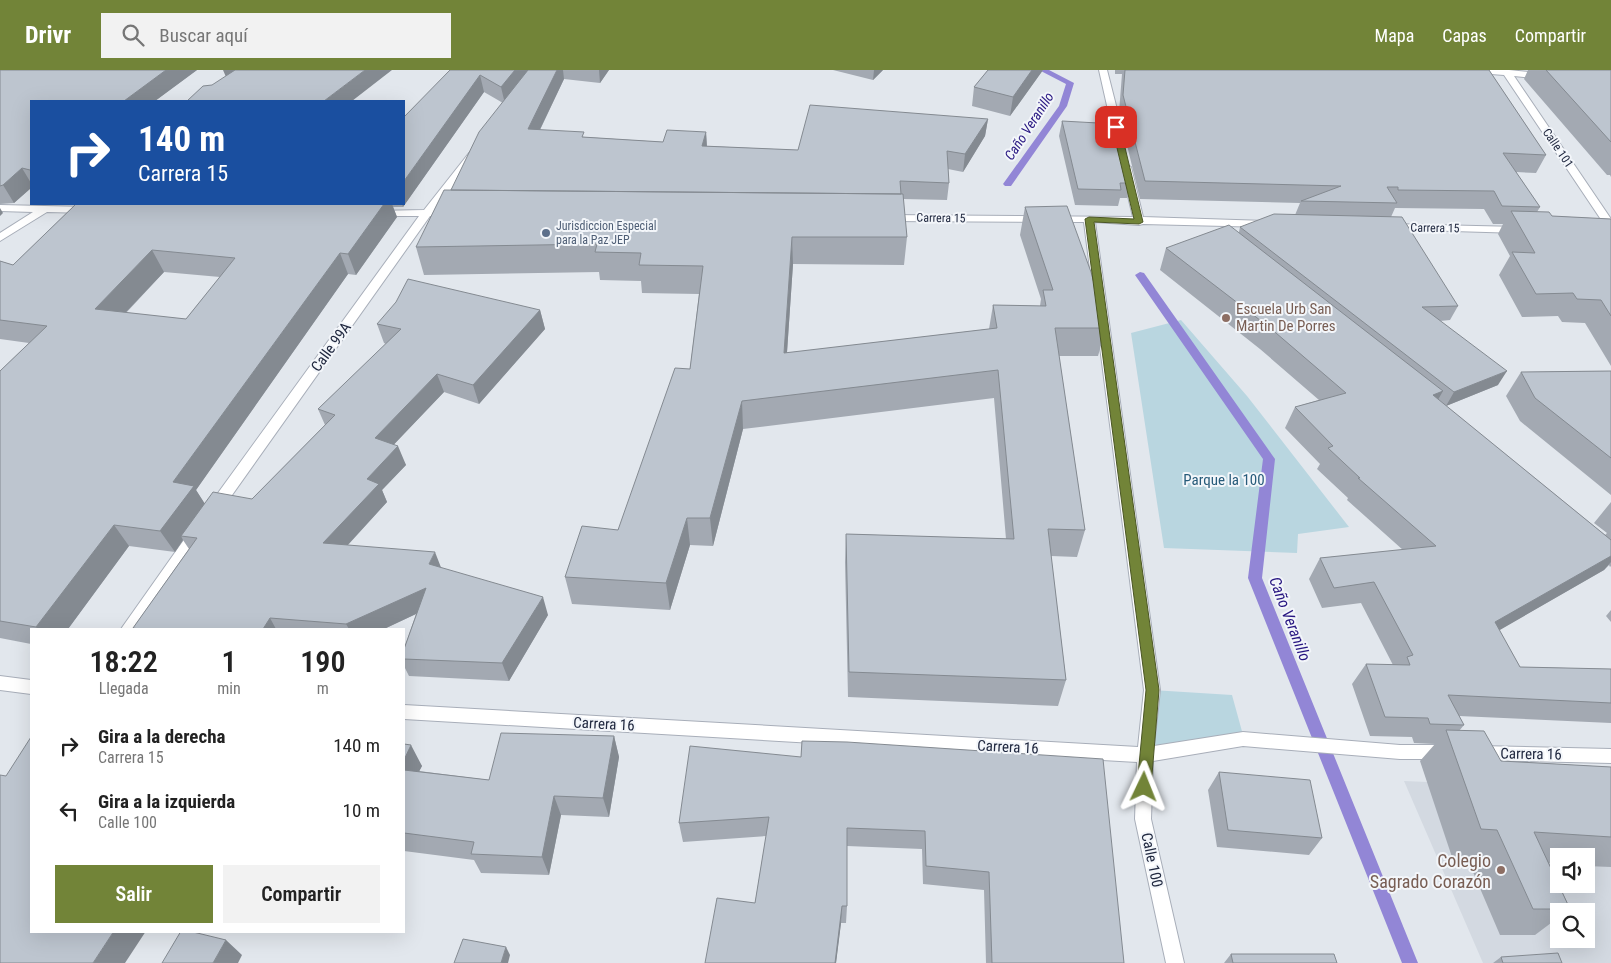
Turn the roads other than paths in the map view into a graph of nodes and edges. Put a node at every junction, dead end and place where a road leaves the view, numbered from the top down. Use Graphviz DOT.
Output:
graph roads {
  1 [pos="1103,70"];
  2 [pos="1478,70"];
  3 [pos="1505,71"];
  4 [pos="1554,77"];
  5 [pos="480,145"];
  6 [pos="48,206"];
  7 [pos="0,208"];
  8 [pos="103,210"];
  9 [pos="368,213"];
  10 [pos="427,213"];
  11 [pos="457,214"];
  12 [pos="872,217"];
  13 [pos="1089,219"];
  14 [pos="1139,222"];
  15 [pos="1203,223"];
  16 [pos="1283,225"];
  17 [pos="1382,227"];
  18 [pos="1531,230"];
  19 [pos="1608,230"];
  20 [pos="1218,235"];
  21 [pos="0,238"];
  22 [pos="129,628"];
  23 [pos="0,683"];
  24 [pos="30,687"];
  25 [pos="405,712"];
  26 [pos="1145,755"];
  27 [pos="1611,756"];
  28 [pos="1174,963"];
  1 -- 14 [label="street"];
  2 -- 3 [label="street"];
  3 -- 4 [label="street"];
  3 -- 19 [label="street, Calle 101"];
  5 -- 10 [label="street, Calle 99A"];
  6 -- 7 [label="street"];
  6 -- 8 [label="street"];
  6 -- 21 [label="street"];
  9 -- 10 [label="street"];
  10 -- 11 [label="street"];
  10 -- 22 [label="street, Calle 99A"];
  12 -- 13 [label="street, Carrera 15"];
  13 -- 14 [label="street, Carrera 15"];
  13 -- 26 [label="street, Calle 100"];
  14 -- 15 [label="street, Carrera 15"];
  15 -- 16 [label="street, Carrera 15"];
  15 -- 20 [label="street"];
  17 -- 18 [label="street, Carrera 15"];
  23 -- 24 [label="street"];
  25 -- 26 [label="street, Carrera 16"];
  26 -- 27 [label="street, Carrera 16"];
  26 -- 28 [label="street, Calle 100"];
}
